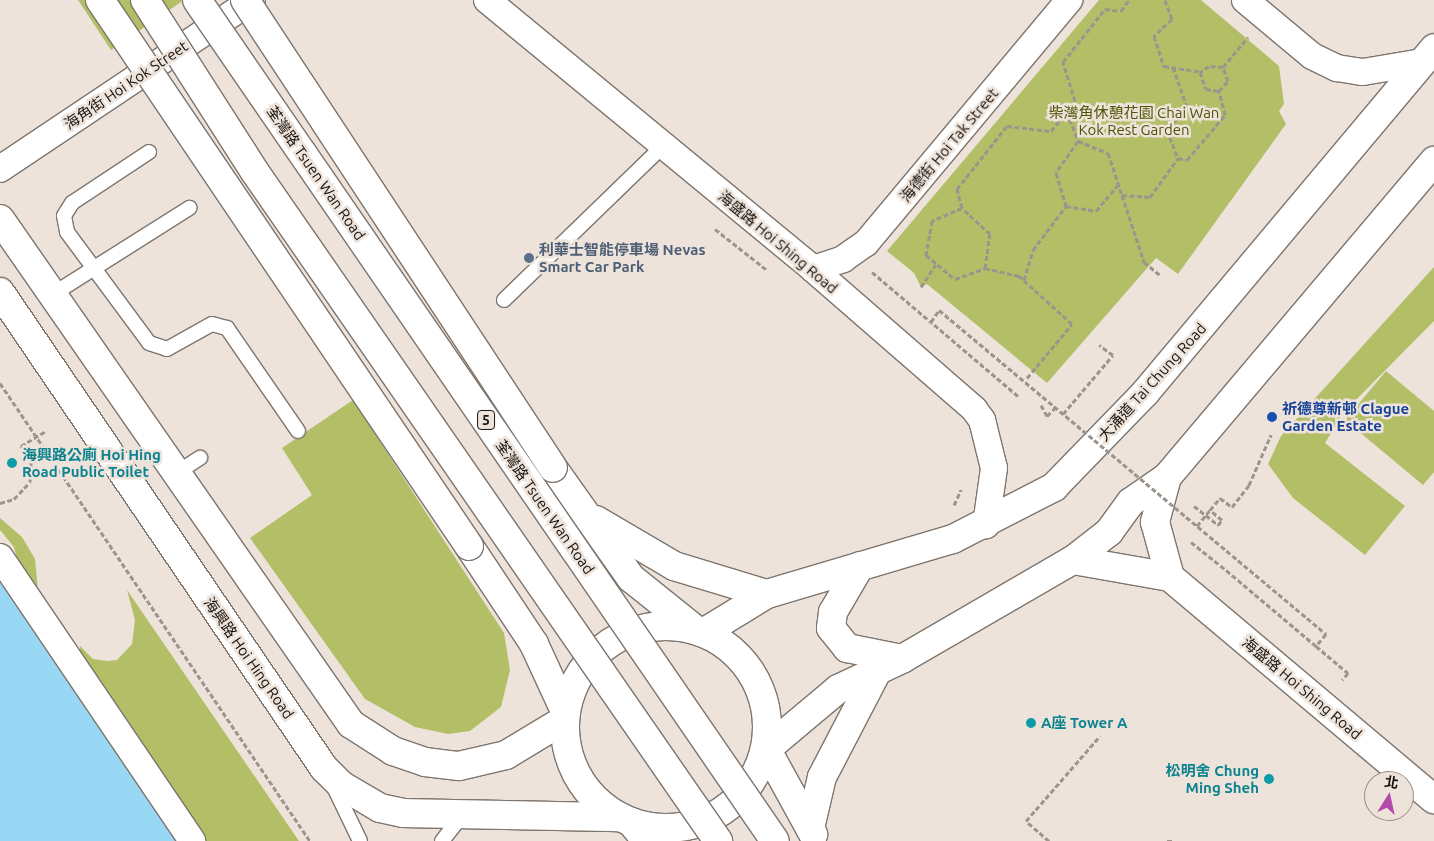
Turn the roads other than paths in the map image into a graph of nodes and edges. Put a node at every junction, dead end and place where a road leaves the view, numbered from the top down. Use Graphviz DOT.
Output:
graph roads {
  1 [pos="100,0"];
  2 [pos="145,0"];
  3 [pos="197,0"];
  4 [pos="245,0"];
  5 [pos="252,0"];
  6 [pos="487,0"];
  7 [pos="1069,0"];
  8 [pos="1244,0"];
  9 [pos="1428,55"];
  10 [pos="663,146"];
  11 [pos="149,152"];
  12 [pos="1434,161"];
  13 [pos="0,169"];
  14 [pos="189,208"];
  15 [pos="0,219"];
  16 [pos="813,269"];
  17 [pos="95,270"];
  18 [pos="0,292"];
  19 [pos="50,296"];
  20 [pos="504,300"];
  21 [pos="298,431"];
  22 [pos="200,458"];
  23 [pos="175,474"];
  24 [pos="1167,477"];
  25 [pos="586,514"];
  26 [pos="986,526"];
  27 [pos="0,557"];
  28 [pos="1073,560"];
  29 [pos="860,566"];
  30 [pos="1170,577"];
  31 [pos="767,594"];
  32 [pos="699,632"];
  33 [pos="902,659"];
  34 [pos="875,675"];
  35 [pos="564,714"];
  36 [pos="768,750"];
  37 [pos="324,768"];
  38 [pos="1434,799"];
  39 [pos="460,817"];
  40 [pos="633,827"];
  41 [pos="813,835"];
  42 [pos="192,841"];
  43 [pos="360,841"];
  44 [pos="442,841"];
  45 [pos="718,841"];
  46 [pos="775,841"];
  1 -- 35 [label="main road, bridge"];
  2 -- 45 [label="main road, bridge"];
  3 -- 46 [label="main road, 荃灣路 Tsuen Wan Road / 5, bridge"];
  4 -- 25 [label="main road, bridge"];
  5 -- 13 [label="street, 海角街 Hoi Kok Street"];
  6 -- 10 [label="street, 海盛路 Hoi Shing Road"];
  7 -- 16 [label="street, 海德街 Hoi Tak Street"];
  8 -- 9 [label="street"];
  9 -- 26 [label="main road, 大涌道 Tai Chung Road"];
  10 -- 16 [label="street, 海盛路 Hoi Shing Road"];
  10 -- 20 [label="lane"];
  11 -- 17 [label="lane"];
  12 -- 24 [label="main road"];
  14 -- 17 [label="lane"];
  15 -- 19 [label="main road"];
  16 -- 26 [label="street, 海盛路 Hoi Shing Road"];
  17 -- 19 [label="lane"];
  17 -- 21 [label="lane"];
  18 -- 37 [label="main road, 海興路 Hoi Hing Road"];
  19 -- 23 [label="main road"];
  22 -- 23 [label="lane"];
  23 -- 35 [label="main road"];
  24 -- 28 [label="main road"];
  24 -- 30 [label="main road"];
  25 -- 31 [label="main road"];
  25 -- 32 [label="main road"];
  26 -- 29 [label="main road, 大涌道 Tai Chung Road"];
  27 -- 42 [label="street"];
  28 -- 30 [label="main road"];
  28 -- 33 [label="main road"];
  29 -- 31 [label="main road, 大涌道 Tai Chung Road"];
  29 -- 33 [label="main road"];
  30 -- 38 [label="main road, 海盛路 Hoi Shing Road"];
  31 -- 32 [label="main road, 大涌道 Tai Chung Road"];
  32 -- 35 [label="main road"];
  32 -- 36 [label="main road"];
  33 -- 34 [label="main road"];
  34 -- 36 [label="main road"];
  34 -- 41 [label="main road"];
  35 -- 40 [label="main road"];
  36 -- 40 [label="main road, 海興路 Hoi Hing Road"];
  36 -- 41 [label="main road"];
  37 -- 39 [label="main road, 海興路 Hoi Hing Road"];
  37 -- 43 [label="lane"];
  39 -- 40 [label="main road, 海興路 Hoi Hing Road"];
  39 -- 44 [label="lane"];
}
